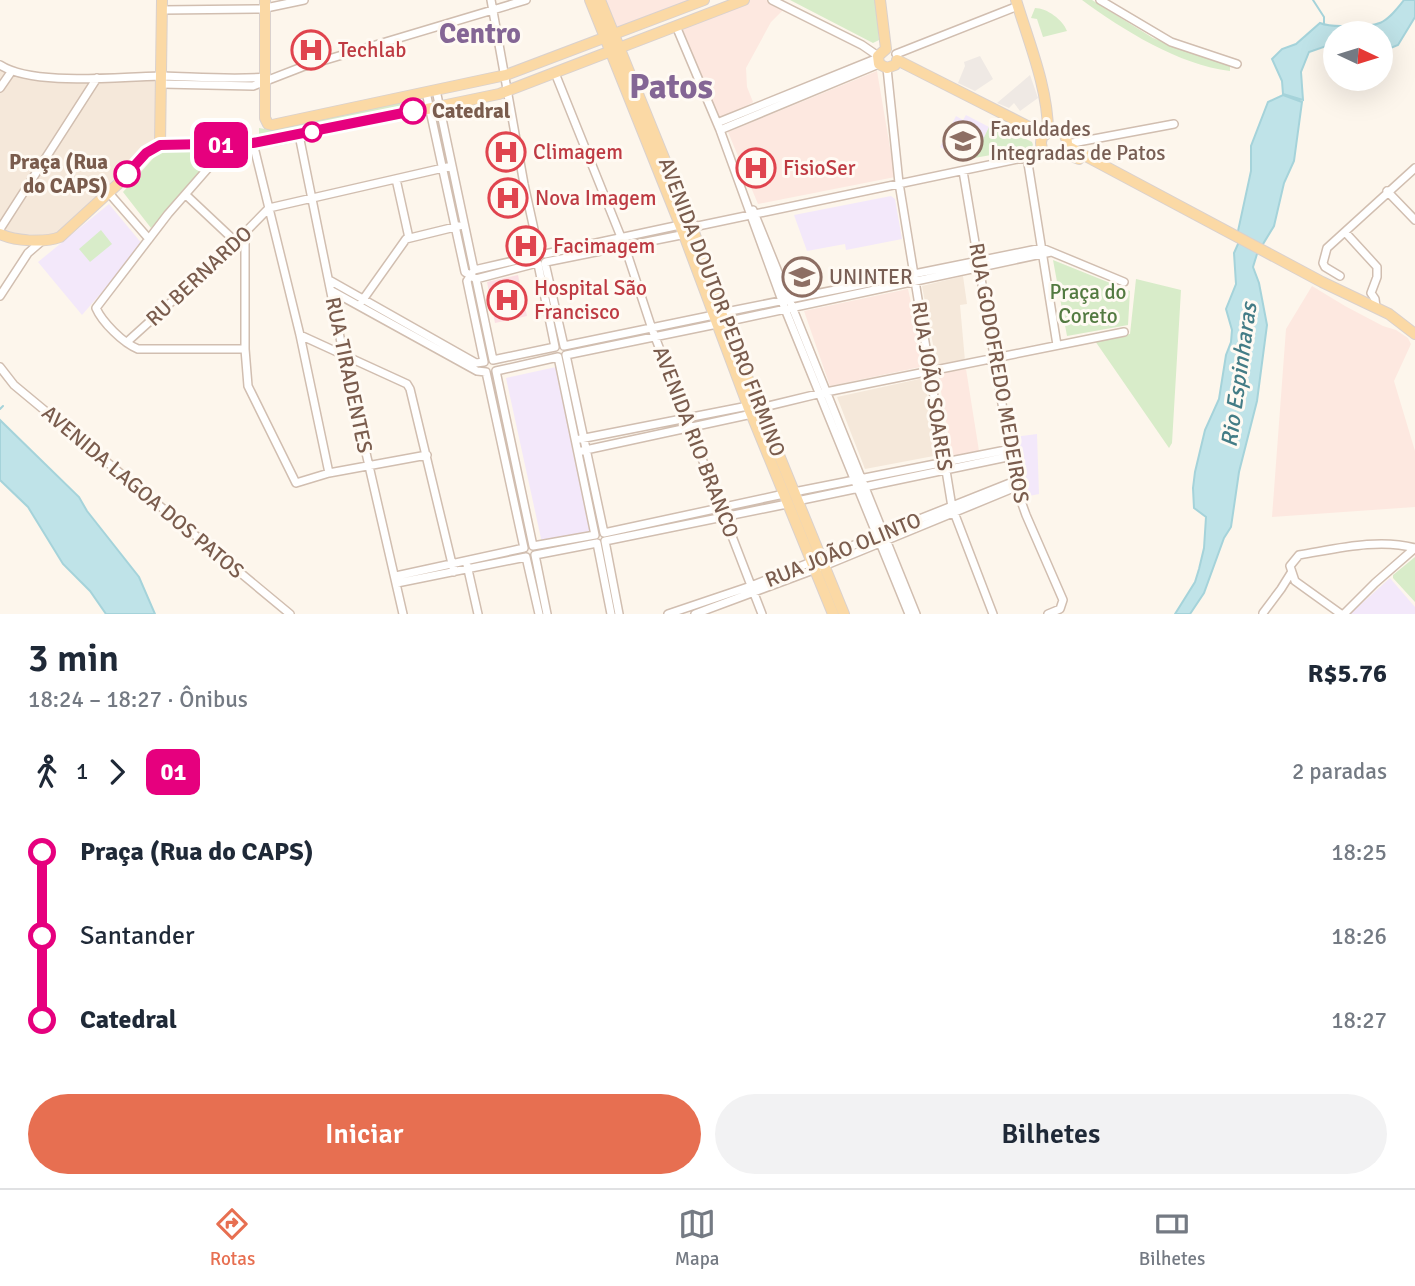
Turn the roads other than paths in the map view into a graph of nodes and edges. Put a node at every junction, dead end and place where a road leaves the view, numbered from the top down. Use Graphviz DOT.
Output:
graph roads {
  1 [pos="304,0"];
  2 [pos="491,0"];
  3 [pos="527,0"];
  4 [pos="590,0"];
  5 [pos="600,0"];
  6 [pos="704,0"];
  7 [pos="744,0"];
  8 [pos="772,0"];
  9 [pos="880,0"];
  10 [pos="1100,0"];
  11 [pos="1017,3"];
  12 [pos="265,4"];
  13 [pos="162,5"];
  14 [pos="493,10"];
  15 [pos="676,26"];
  16 [pos="610,36"];
  17 [pos="615,50"];
  18 [pos="887,59"];
  19 [pos="1237,64"];
  20 [pos="0,65"];
  21 [pos="11,72"];
  22 [pos="555,73"];
  23 [pos="506,75"];
  24 [pos="97,78"];
  25 [pos="267,78"];
  26 [pos="162,80"];
  27 [pos="0,88"];
  28 [pos="431,91"];
  29 [pos="509,91"];
  30 [pos="399,98"];
  31 [pos="434,106"];
  32 [pos="1048,110"];
  33 [pos="401,113"];
  34 [pos="1174,124"];
  35 [pos="719,127"];
  36 [pos="299,135"];
  37 [pos="1045,136"];
  38 [pos="253,143"];
  39 [pos="160,145"];
  40 [pos="237,145"];
  41 [pos="1065,145"];
  42 [pos="1046,153"];
  43 [pos="1027,157"];
  44 [pos="452,166"];
  45 [pos="443,168"];
  46 [pos="1414,169"];
  47 [pos="963,171"];
  48 [pos="396,179"];
  49 [pos="899,183"];
  50 [pos="1387,191"];
  51 [pos="108,192"];
  52 [pos="186,195"];
  53 [pos="313,197"];
  54 [pos="269,208"];
  55 [pos="752,214"];
  56 [pos="1415,220"];
  57 [pos="465,225"];
  58 [pos="455,227"];
  59 [pos="689,229"];
  60 [pos="0,231"];
  61 [pos="1345,232"];
  62 [pos="245,233"];
  63 [pos="409,238"];
  64 [pos="621,238"];
  65 [pos="19,239"];
  66 [pos="149,239"];
  67 [pos="43,240"];
  68 [pos="236,242"];
  69 [pos="625,247"];
  70 [pos="31,250"];
  71 [pos="1045,252"];
  72 [pos="24,259"];
  73 [pos="541,259"];
  74 [pos="979,265"];
  75 [pos="470,275"];
  76 [pos="1340,276"];
  77 [pos="913,279"];
  78 [pos="331,281"];
  79 [pos="1124,282"];
  80 [pos="332,291"];
  81 [pos="0,296"];
  82 [pos="361,302"];
  83 [pos="787,304"];
  84 [pos="1368,305"];
  85 [pos="719,319"];
  86 [pos="1403,324"];
  87 [pos="652,328"];
  88 [pos="1124,332"];
  89 [pos="1414,332"];
  90 [pos="300,335"];
  91 [pos="655,337"];
  92 [pos="127,342"];
  93 [pos="1057,345"];
  94 [pos="245,349"];
  95 [pos="561,351"];
  96 [pos="344,357"];
  97 [pos="995,358"];
  98 [pos="490,366"];
  99 [pos="0,367"];
  100 [pos="929,372"];
  101 [pos="823,393"];
  102 [pos="753,409"];
  103 [pos="687,418"];
  104 [pos="690,427"];
  105 [pos="579,439"];
  106 [pos="581,451"];
  107 [pos="1012,452"];
  108 [pos="427,455"];
  109 [pos="945,465"];
  110 [pos="368,467"];
  111 [pos="329,473"];
  112 [pos="857,479"];
  113 [pos="1016,484"];
  114 [pos="860,488"];
  115 [pos="790,498"];
  116 [pos="722,507"];
  117 [pos="953,510"];
  118 [pos="726,517"];
  119 [pos="600,538"];
  120 [pos="881,538"];
  121 [pos="1415,548"];
  122 [pos="529,552"];
  123 [pos="818,564"];
  124 [pos="467,565"];
  125 [pos="453,568"];
  126 [pos="1291,573"];
  127 [pos="397,580"];
  128 [pos="752,589"];
  129 [pos="686,612"];
  130 [pos="1263,613"];
  131 [pos="290,614"];
  132 [pos="403,614"];
  133 [pos="478,614"];
  134 [pos="539,614"];
  135 [pos="547,614"];
  136 [pos="611,614"];
  137 [pos="619,614"];
  138 [pos="668,614"];
  139 [pos="695,614"];
  140 [pos="762,614"];
  141 [pos="833,614"];
  142 [pos="844,614"];
  143 [pos="909,614"];
  144 [pos="916,614"];
  145 [pos="993,614"];
  146 [pos="1048,614"];
  147 [pos="1342,614"];
  1 -- 12 [label="street"];
  2 -- 14 [label="street"];
  3 -- 14 [label="street"];
  4 -- 16 [label="main road, AVENIDA DOUTOR PEDRO FIRMINO"];
  5 -- 16 [label="main road, AVENIDA DOUTOR PEDRO FIRMINO"];
  6 -- 16 [label="main road"];
  7 -- 15 [label="main road"];
  8 -- 18 [label="street"];
  9 -- 18 [label="main road"];
  10 -- 19 [label="street"];
  11 -- 18 [label="street"];
  11 -- 32 [label="main road"];
  12 -- 13 [label="street"];
  12 -- 25 [label="main road"];
  13 -- 26 [label="main road"];
  14 -- 23 [label="street"];
  14 -- 25 [label="street"];
  15 -- 17 [label="main road"];
  15 -- 35 [label="street"];
  16 -- 17 [label="main road, AVENIDA DOUTOR PEDRO FIRMINO"];
  16 -- 23 [label="main road"];
  17 -- 22 [label="main road"];
  17 -- 59 [label="main road, AVENIDA DOUTOR PEDRO FIRMINO"];
  18 -- 35 [label="street"];
  18 -- 37 [label="main road"];
  18 -- 49 [label="street, RUA JOÃO SOARES"];
  20 -- 21 [label="street"];
  21 -- 24 [label="street"];
  21 -- 27 [label="street"];
  22 -- 29 [label="main road"];
  22 -- 64 [label="street, AVENIDA RIO BRANCO"];
  23 -- 28 [label="main road"];
  23 -- 29 [label="street"];
  24 -- 26 [label="street"];
  24 -- 60 [label="street"];
  25 -- 26 [label="street"];
  25 -- 30 [label="main road"];
  26 -- 39 [label="main road"];
  28 -- 30 [label="main road"];
  28 -- 31 [label="street"];
  29 -- 31 [label="main road"];
  29 -- 73 [label="street"];
  30 -- 33 [label="main road"];
  31 -- 33 [label="main road"];
  31 -- 44 [label="street"];
  31 -- 45 [label="street"];
  32 -- 37 [label="main road"];
  32 -- 41 [label="main road"];
  33 -- 36 [label="main road"];
  34 -- 41 [label="street"];
  35 -- 55 [label="street"];
  36 -- 38 [label="main road"];
  36 -- 53 [label="street, RUA TIRADENTES"];
  37 -- 41 [label="main road"];
  37 -- 42 [label="main road"];
  38 -- 40 [label="main road"];
  38 -- 54 [label="street"];
  39 -- 40 [label="main road"];
  39 -- 51 [label="main road"];
  40 -- 52 [label="street"];
  41 -- 42 [label="main road"];
  41 -- 84 [label="main road"];
  42 -- 43 [label="street"];
  43 -- 47 [label="street"];
  43 -- 71 [label="street"];
  44 -- 45 [label="street"];
  44 -- 57 [label="street"];
  45 -- 48 [label="street"];
  45 -- 58 [label="street"];
  46 -- 50 [label="street"];
  47 -- 49 [label="street"];
  47 -- 74 [label="street, RUA GODOFREDO MEDEIROS"];
  48 -- 53 [label="street"];
  48 -- 63 [label="street"];
  49 -- 55 [label="street"];
  49 -- 77 [label="street, RUA JOÃO SOARES"];
  50 -- 56 [label="street"];
  50 -- 61 [label="street"];
  51 -- 66 [label="street"];
  51 -- 67 [label="main road"];
  52 -- 66 [label="street"];
  52 -- 68 [label="street"];
  53 -- 54 [label="street"];
  53 -- 78 [label="street, RUA TIRADENTES"];
  54 -- 62 [label="street, RU BERNARDO"];
  54 -- 90 [label="street"];
  55 -- 59 [label="street"];
  55 -- 83 [label="street"];
  57 -- 58 [label="street"];
  57 -- 75 [label="street"];
  58 -- 63 [label="street"];
  58 -- 75 [label="street"];
  59 -- 64 [label="street"];
  59 -- 69 [label="street"];
  59 -- 85 [label="main road, AVENIDA DOUTOR PEDRO FIRMINO"];
  60 -- 65 [label="main road"];
  61 -- 76 [label="street"];
  61 -- 84 [label="street"];
  62 -- 68 [label="street, RU BERNARDO"];
  62 -- 94 [label="street"];
  63 -- 82 [label="street"];
  64 -- 69 [label="street, AVENIDA RIO BRANCO"];
  64 -- 73 [label="street"];
  65 -- 67 [label="main road"];
  65 -- 70 [label="street"];
  65 -- 72 [label="street"];
  66 -- 92 [label="street"];
  67 -- 70 [label="street"];
  68 -- 92 [label="street, RU BERNARDO"];
  69 -- 73 [label="street"];
  69 -- 87 [label="street, AVENIDA RIO BRANCO"];
  70 -- 72 [label="street"];
  71 -- 74 [label="street"];
  71 -- 79 [label="street"];
  71 -- 93 [label="street"];
  72 -- 81 [label="street"];
  73 -- 75 [label="street"];
  73 -- 95 [label="street"];
  74 -- 77 [label="street"];
  74 -- 97 [label="street, RUA GODOFREDO MEDEIROS"];
  75 -- 98 [label="street"];
  77 -- 83 [label="street"];
  77 -- 100 [label="street, RUA JOÃO SOARES"];
  78 -- 80 [label="street, RUA TIRADENTES"];
  78 -- 82 [label="street"];
  80 -- 82 [label="street"];
  80 -- 96 [label="street, RUA TIRADENTES"];
  82 -- 98 [label="street"];
  83 -- 85 [label="street"];
  83 -- 101 [label="street"];
  84 -- 86 [label="main road"];
  84 -- 86 [label="main road"];
  85 -- 87 [label="street"];
  85 -- 91 [label="street"];
  85 -- 102 [label="main road, AVENIDA DOUTOR PEDRO FIRMINO"];
  86 -- 89 [label="main road"];
  87 -- 91 [label="street, AVENIDA RIO BRANCO"];
  87 -- 95 [label="street"];
  88 -- 93 [label="street"];
  90 -- 96 [label="street"];
  90 -- 111 [label="street"];
  91 -- 95 [label="street"];
  91 -- 103 [label="street, AVENIDA RIO BRANCO"];
  92 -- 94 [label="street"];
  93 -- 97 [label="street"];
  94 -- 111 [label="street"];
  95 -- 98 [label="street"];
  95 -- 105 [label="street"];
  96 -- 108 [label="street"];
  96 -- 110 [label="street, RUA TIRADENTES"];
  97 -- 100 [label="street"];
  97 -- 107 [label="street, RUA GODOFREDO MEDEIROS"];
  98 -- 122 [label="street"];
  99 -- 131 [label="street, AVENIDA LAGOA DOS PATOS"];
  100 -- 101 [label="street"];
  100 -- 109 [label="street, RUA JOÃO SOARES"];
  101 -- 102 [label="street"];
  101 -- 112 [label="street"];
  102 -- 103 [label="street"];
  102 -- 104 [label="street"];
  102 -- 115 [label="main road, AVENIDA DOUTOR PEDRO FIRMINO"];
  103 -- 104 [label="street, AVENIDA RIO BRANCO"];
  103 -- 105 [label="street"];
  104 -- 106 [label="street"];
  104 -- 116 [label="street, AVENIDA RIO BRANCO"];
  105 -- 106 [label="street"];
  106 -- 119 [label="street"];
  107 -- 109 [label="street"];
  107 -- 113 [label="street, RUA GODOFREDO MEDEIROS"];
  108 -- 110 [label="street"];
  108 -- 125 [label="street"];
  109 -- 112 [label="street"];
  109 -- 114 [label="street"];
  109 -- 117 [label="street, RUA JOÃO SOARES"];
  110 -- 111 [label="street"];
  110 -- 127 [label="street, RUA TIRADENTES"];
  112 -- 114 [label="street"];
  112 -- 115 [label="street"];
  113 -- 117 [label="street, RUA JOÃO OLINTO"];
  113 -- 146 [label="street, RUA GODOFREDO MEDEIROS"];
  114 -- 115 [label="street"];
  114 -- 120 [label="street"];
  115 -- 116 [label="street"];
  115 -- 118 [label="street"];
  115 -- 123 [label="main road, AVENIDA DOUTOR PEDRO FIRMINO"];
  116 -- 118 [label="street, AVENIDA RIO BRANCO"];
  116 -- 119 [label="street"];
  117 -- 120 [label="street, RUA JOÃO OLINTO"];
  117 -- 145 [label="street, RUA JOÃO SOARES"];
  118 -- 119 [label="street"];
  118 -- 128 [label="street, AVENIDA RIO BRANCO"];
  119 -- 122 [label="street"];
  119 -- 136 [label="street"];
  119 -- 137 [label="street"];
  120 -- 123 [label="street, RUA JOÃO OLINTO"];
  120 -- 143 [label="street"];
  120 -- 144 [label="street"];
  121 -- 126 [label="street"];
  121 -- 147 [label="street"];
  122 -- 124 [label="street"];
  122 -- 134 [label="street"];
  122 -- 135 [label="street"];
  123 -- 128 [label="street, RUA JOÃO OLINTO"];
  123 -- 141 [label="main road, AVENIDA DOUTOR PEDRO FIRMINO"];
  123 -- 142 [label="main road, AVENIDA DOUTOR PEDRO FIRMINO"];
  124 -- 125 [label="street"];
  124 -- 133 [label="street"];
  125 -- 127 [label="street"];
  126 -- 130 [label="street"];
  126 -- 147 [label="street"];
  127 -- 132 [label="street, RUA TIRADENTES"];
  128 -- 129 [label="street, RUA JOÃO OLINTO"];
  128 -- 139 [label="street, RUA JOÃO OLINTO"];
  128 -- 140 [label="street, AVENIDA RIO BRANCO"];
  129 -- 138 [label="street, RUA JOÃO OLINTO"];
}
